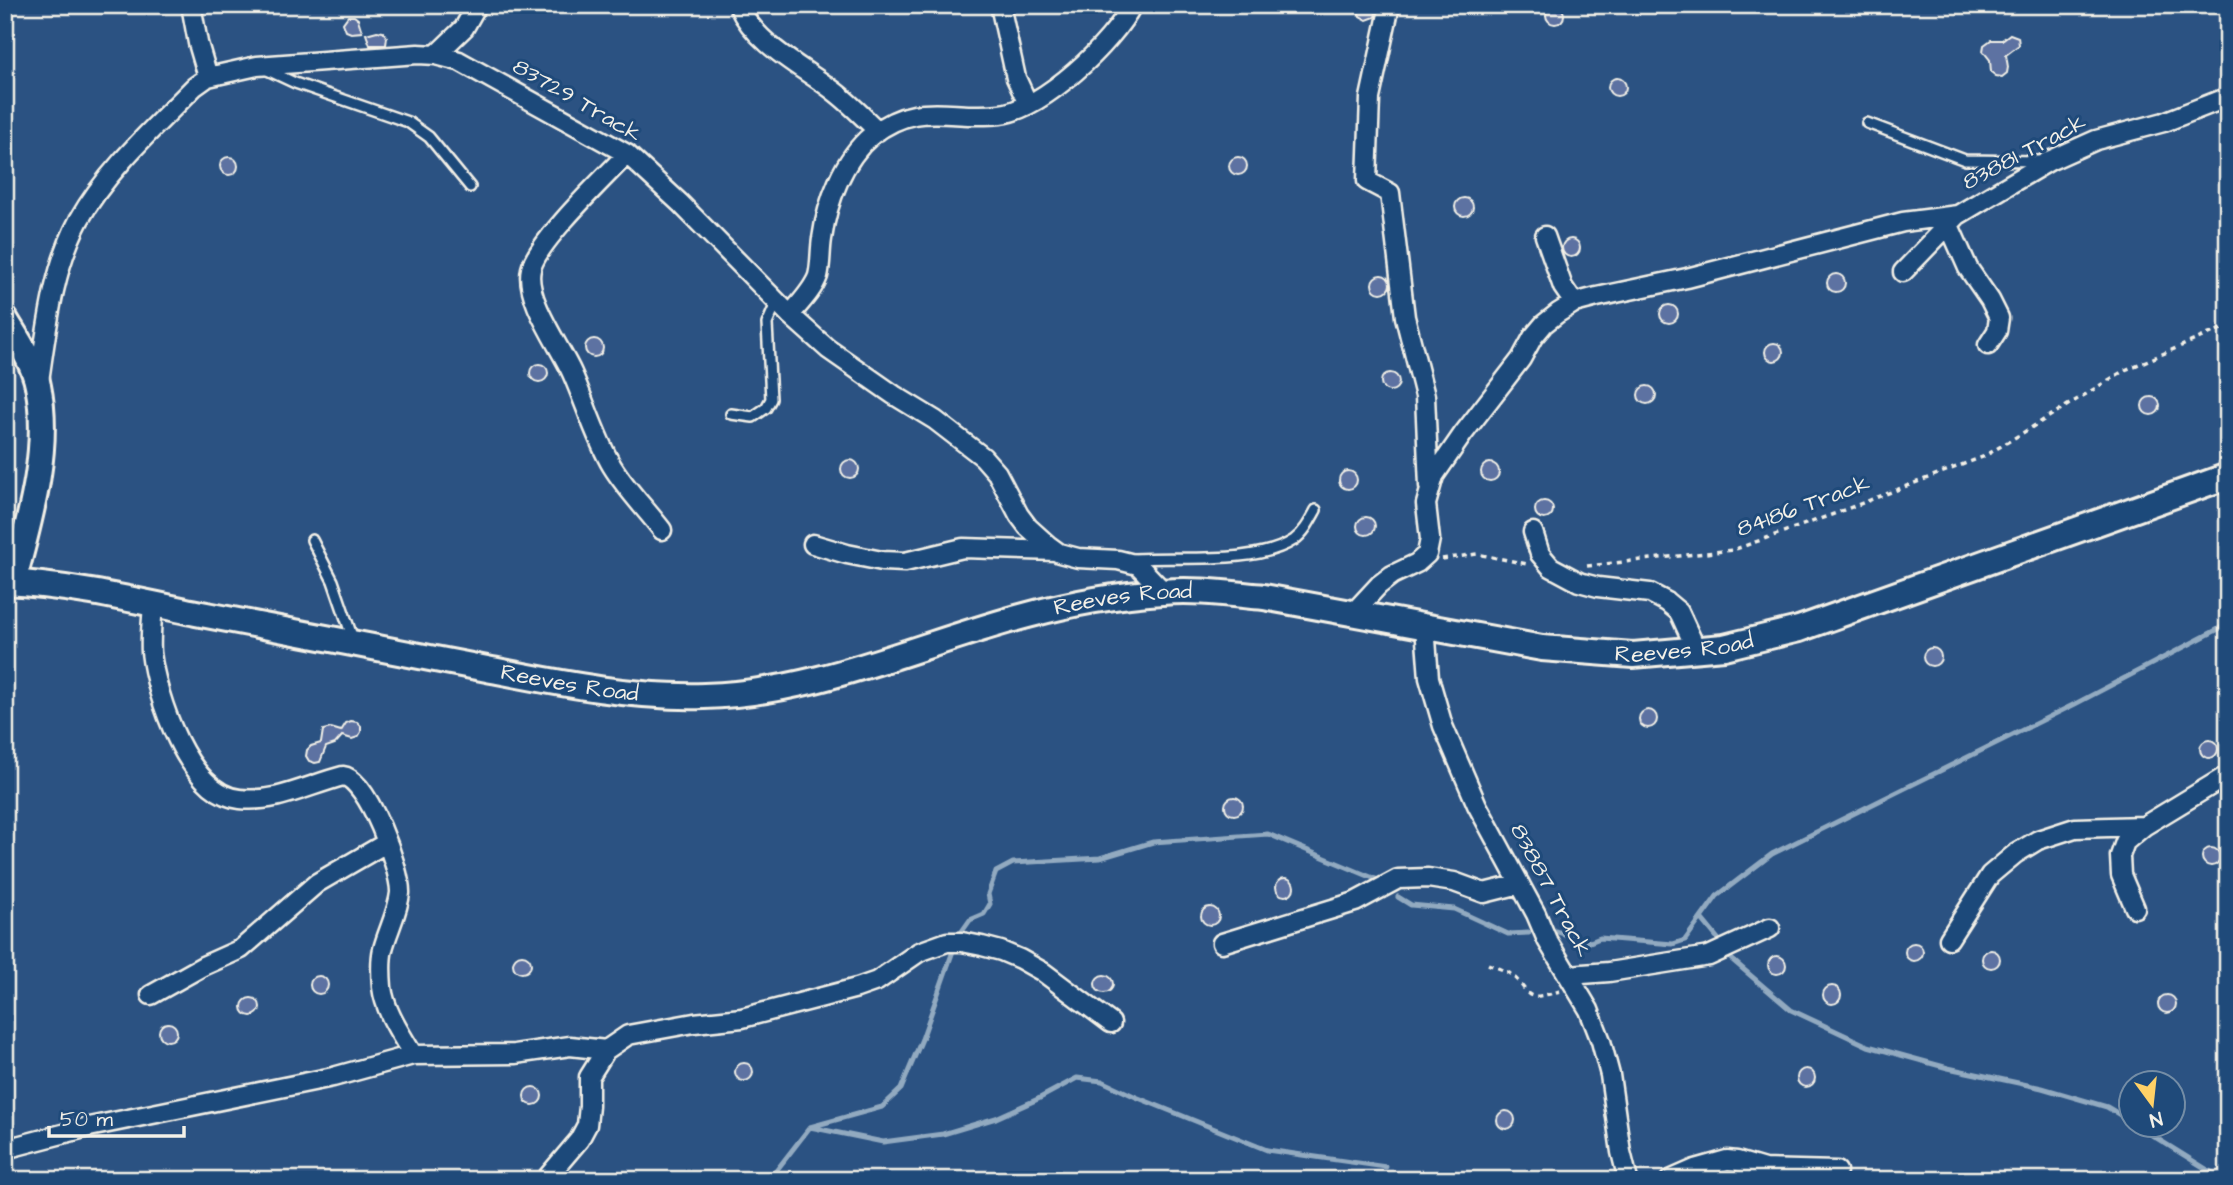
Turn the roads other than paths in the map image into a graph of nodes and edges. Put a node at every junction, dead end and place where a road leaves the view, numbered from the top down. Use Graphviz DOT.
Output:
graph roads {
  1 [pos="191,5"];
  2 [pos="477,5"];
  3 [pos="738,5"];
  4 [pos="1000,5"];
  5 [pos="1132,5"];
  6 [pos="1390,5"];
  7 [pos="436,55"];
  8 [pos="257,66"];
  9 [pos="208,77"];
  10 [pos="2228,97"];
  11 [pos="1028,104"];
  12 [pos="1867,123"];
  13 [pos="878,131"];
  14 [pos="627,154"];
  15 [pos="2049,161"];
  16 [pos="470,187"];
  17 [pos="1953,219"];
  18 [pos="1545,236"];
  19 [pos="1903,272"];
  20 [pos="777,301"];
  21 [pos="1574,303"];
  22 [pos="790,315"];
  23 [pos="5,319"];
  24 [pos="1987,345"];
  25 [pos="38,384"];
  26 [pos="731,414"];
  27 [pos="2228,476"];
  28 [pos="1430,491"];
  29 [pos="1316,510"];
  30 [pos="662,530"];
  31 [pos="1533,532"];
  32 [pos="312,540"];
  33 [pos="813,544"];
  34 [pos="1056,551"];
  35 [pos="1118,560"];
  36 [pos="9,582"];
  37 [pos="1163,592"];
  38 [pos="153,604"];
  39 [pos="1353,613"];
  40 [pos="1425,627"];
  41 [pos="355,643"];
  42 [pos="1697,651"];
  43 [pos="2228,775"];
  44 [pos="2144,826"];
  45 [pos="386,843"];
  46 [pos="1520,884"];
  47 [pos="2135,908"];
  48 [pos="1770,928"];
  49 [pos="1949,939"];
  50 [pos="1222,943"];
  51 [pos="1572,981"];
  52 [pos="151,995"];
  53 [pos="1111,1023"];
  54 [pos="606,1050"];
  55 [pos="413,1055"];
  56 [pos="5,1149"];
  57 [pos="1837,1171"];
  58 [pos="545,1180"];
  59 [pos="1628,1180"];
  60 [pos="1670,1180"];
  1 -- 9 [label="street"];
  2 -- 7 [label="street"];
  3 -- 13 [label="street"];
  4 -- 11 [label="street"];
  5 -- 11 [label="street"];
  6 -- 28 [label="street"];
  7 -- 8 [label="street, 83729 Track"];
  7 -- 14 [label="street, 83729 Track"];
  8 -- 9 [label="street, 83729 Track"];
  8 -- 16 [label="lane"];
  9 -- 25 [label="street, 83729 Track"];
  10 -- 15 [label="street, 83881 Track"];
  11 -- 13 [label="street"];
  12 -- 15 [label="lane"];
  13 -- 22 [label="street"];
  14 -- 20 [label="street, 83729 Track"];
  14 -- 30 [label="street"];
  15 -- 17 [label="street, 83881 Track"];
  17 -- 19 [label="street, 83881 Track"];
  17 -- 21 [label="street"];
  17 -- 24 [label="street"];
  18 -- 21 [label="street"];
  20 -- 22 [label="street, 83729 Track"];
  20 -- 26 [label="lane"];
  21 -- 28 [label="street"];
  22 -- 34 [label="street, 83729 Track"];
  23 -- 25 [label="street"];
  25 -- 36 [label="street"];
  27 -- 42 [label="street, Reeves Road"];
  28 -- 39 [label="street"];
  29 -- 35 [label="lane"];
  31 -- 42 [label="street"];
  32 -- 41 [label="lane"];
  33 -- 34 [label="street"];
  34 -- 35 [label="street, 83729 Track"];
  35 -- 37 [label="street, 83729 Track"];
  36 -- 38 [label="street, Reeves Road"];
  37 -- 39 [label="street, Reeves Road"];
  37 -- 41 [label="street, Reeves Road"];
  38 -- 41 [label="street, Reeves Road"];
  38 -- 45 [label="street"];
  39 -- 40 [label="street, Reeves Road"];
  40 -- 42 [label="street, Reeves Road"];
  40 -- 46 [label="street, 83887 Track"];
  43 -- 44 [label="street"];
  44 -- 47 [label="street"];
  44 -- 49 [label="street"];
  45 -- 52 [label="street"];
  45 -- 55 [label="street"];
  46 -- 50 [label="street"];
  46 -- 51 [label="street, 83887 Track"];
  48 -- 51 [label="street"];
  51 -- 59 [label="street, 83887 Track"];
  53 -- 54 [label="street"];
  54 -- 55 [label="street"];
  54 -- 58 [label="street"];
  55 -- 56 [label="street"];
  57 -- 60 [label="street"];
}
